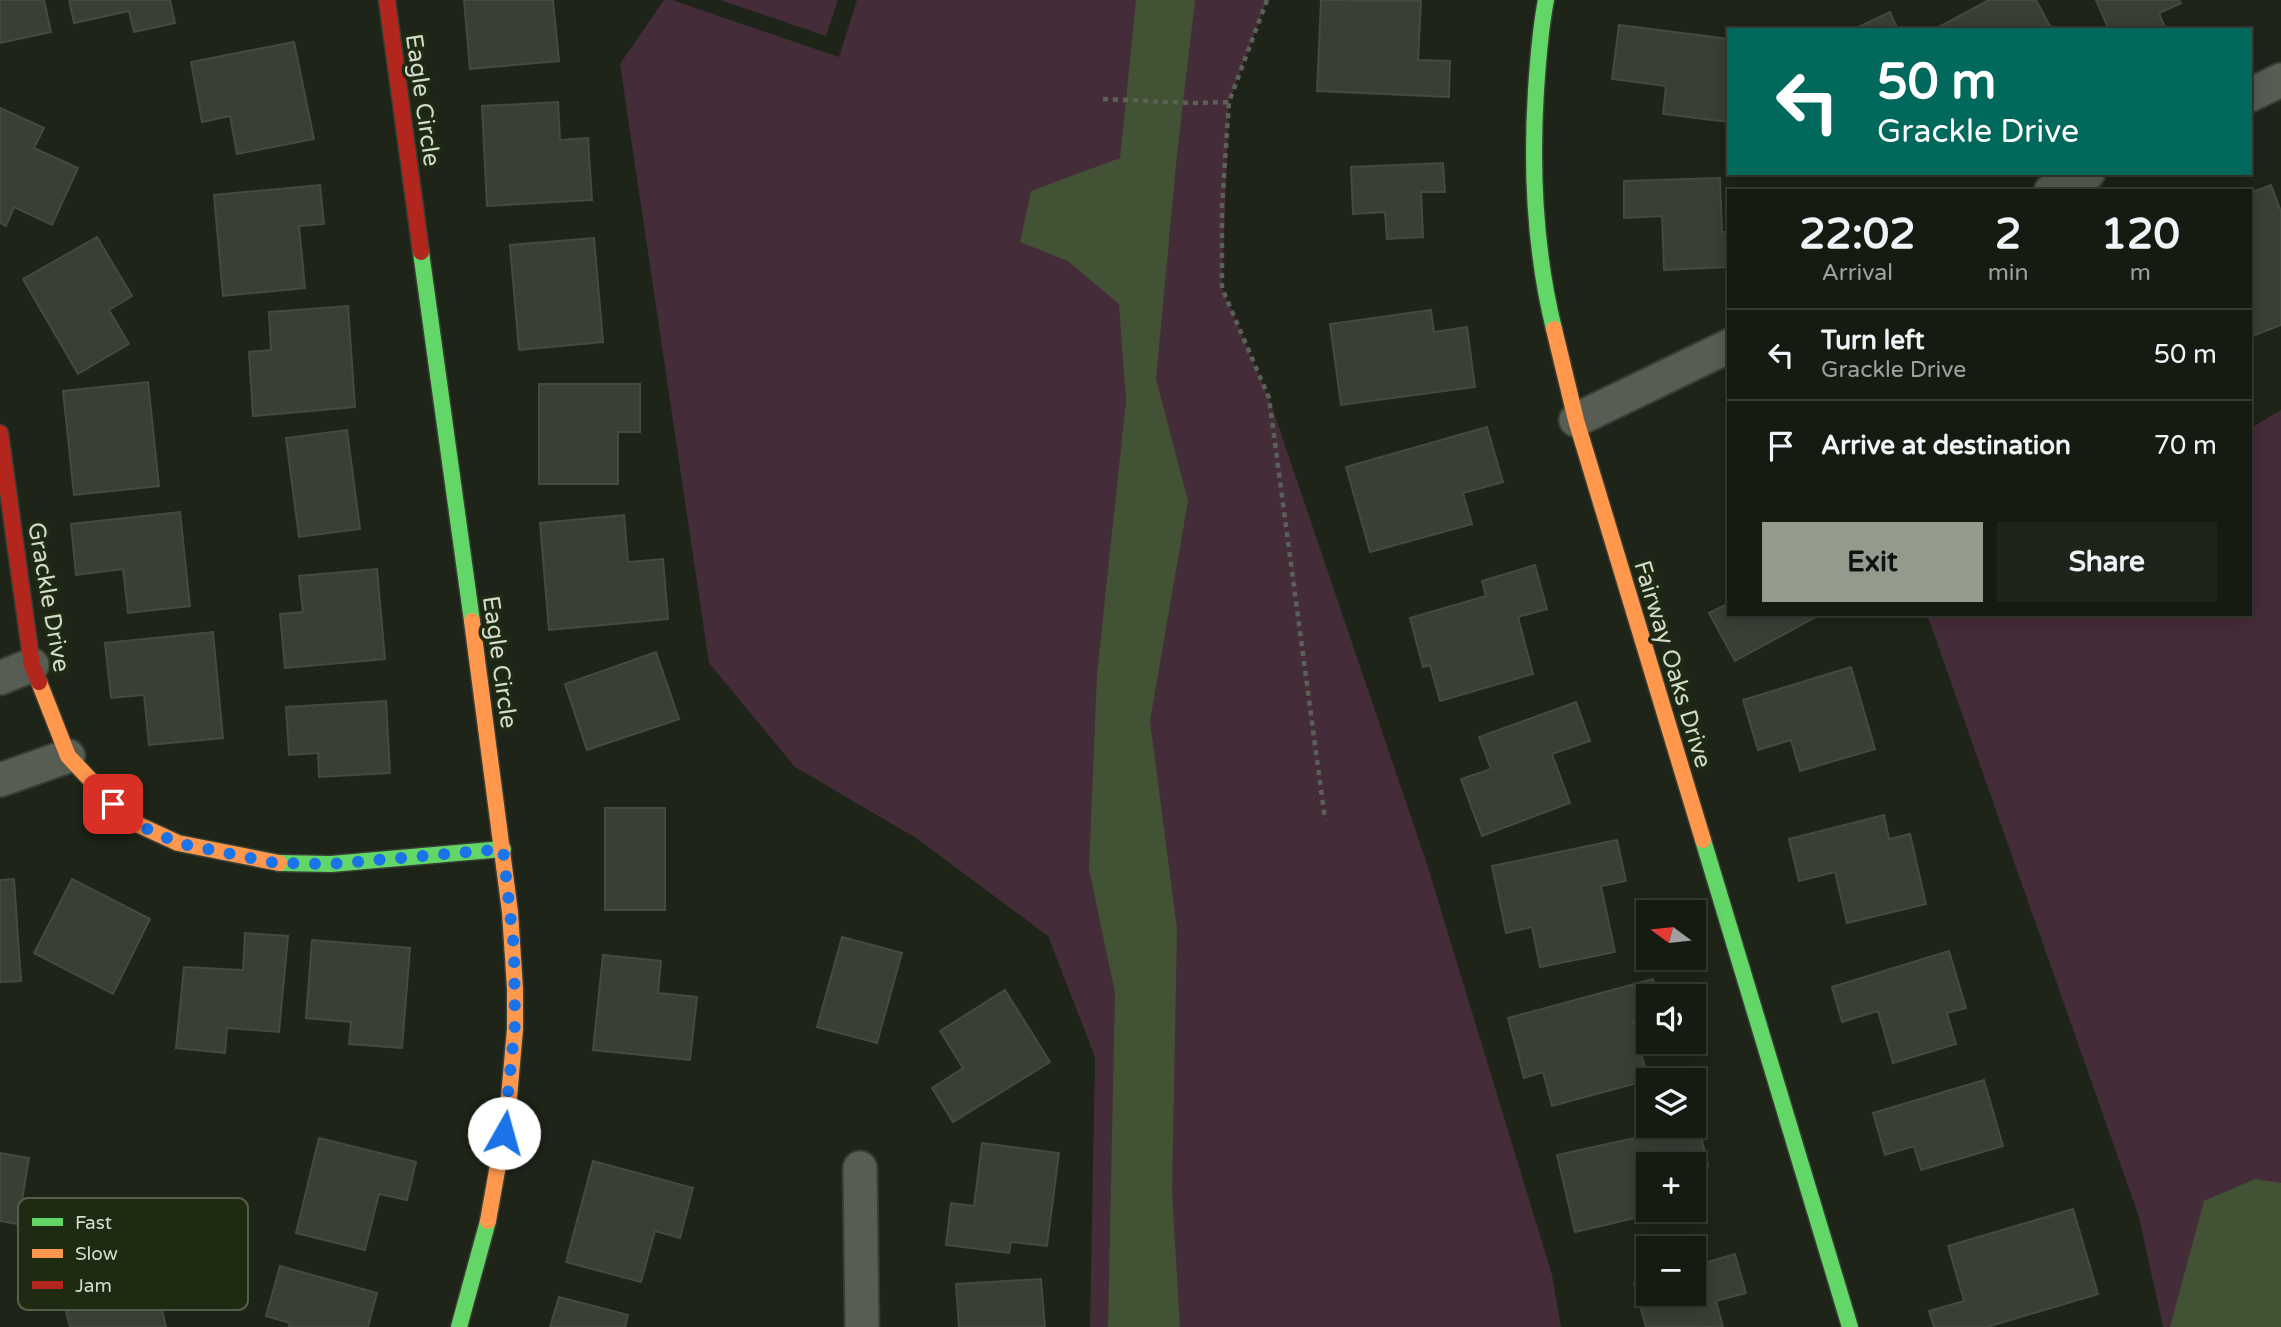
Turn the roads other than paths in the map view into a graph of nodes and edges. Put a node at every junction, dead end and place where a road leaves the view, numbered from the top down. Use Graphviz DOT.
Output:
graph roads {
  1 [pos="387,0"];
  2 [pos="1546,0"];
  3 [pos="2281,80"];
  4 [pos="2252,94"];
  5 [pos="2084,175"];
  6 [pos="2055,189"];
  7 [pos="1727,347"];
  8 [pos="1576,420"];
  9 [pos="0,433"];
  10 [pos="32,665"];
  11 [pos="0,678"];
  12 [pos="68,756"];
  13 [pos="0,780"];
  14 [pos="503,849"];
  15 [pos="860,1168"];
  16 [pos="459,1327"];
  17 [pos="862,1327"];
  18 [pos="1850,1327"];
  1 -- 14 [label="street, Eagle Circle"];
  2 -- 8 [label="street, Fairway Oaks Drive"];
  3 -- 4 [label="street"];
  5 -- 6 [label="street"];
  7 -- 8 [label="street"];
  8 -- 18 [label="street, Fairway Oaks Drive"];
  9 -- 10 [label="street, Grackle Drive"];
  10 -- 11 [label="street"];
  10 -- 12 [label="street, Grackle Drive"];
  12 -- 13 [label="street"];
  12 -- 14 [label="street, Grackle Drive"];
  14 -- 16 [label="street, Eagle Circle"];
  15 -- 17 [label="street"];
}
